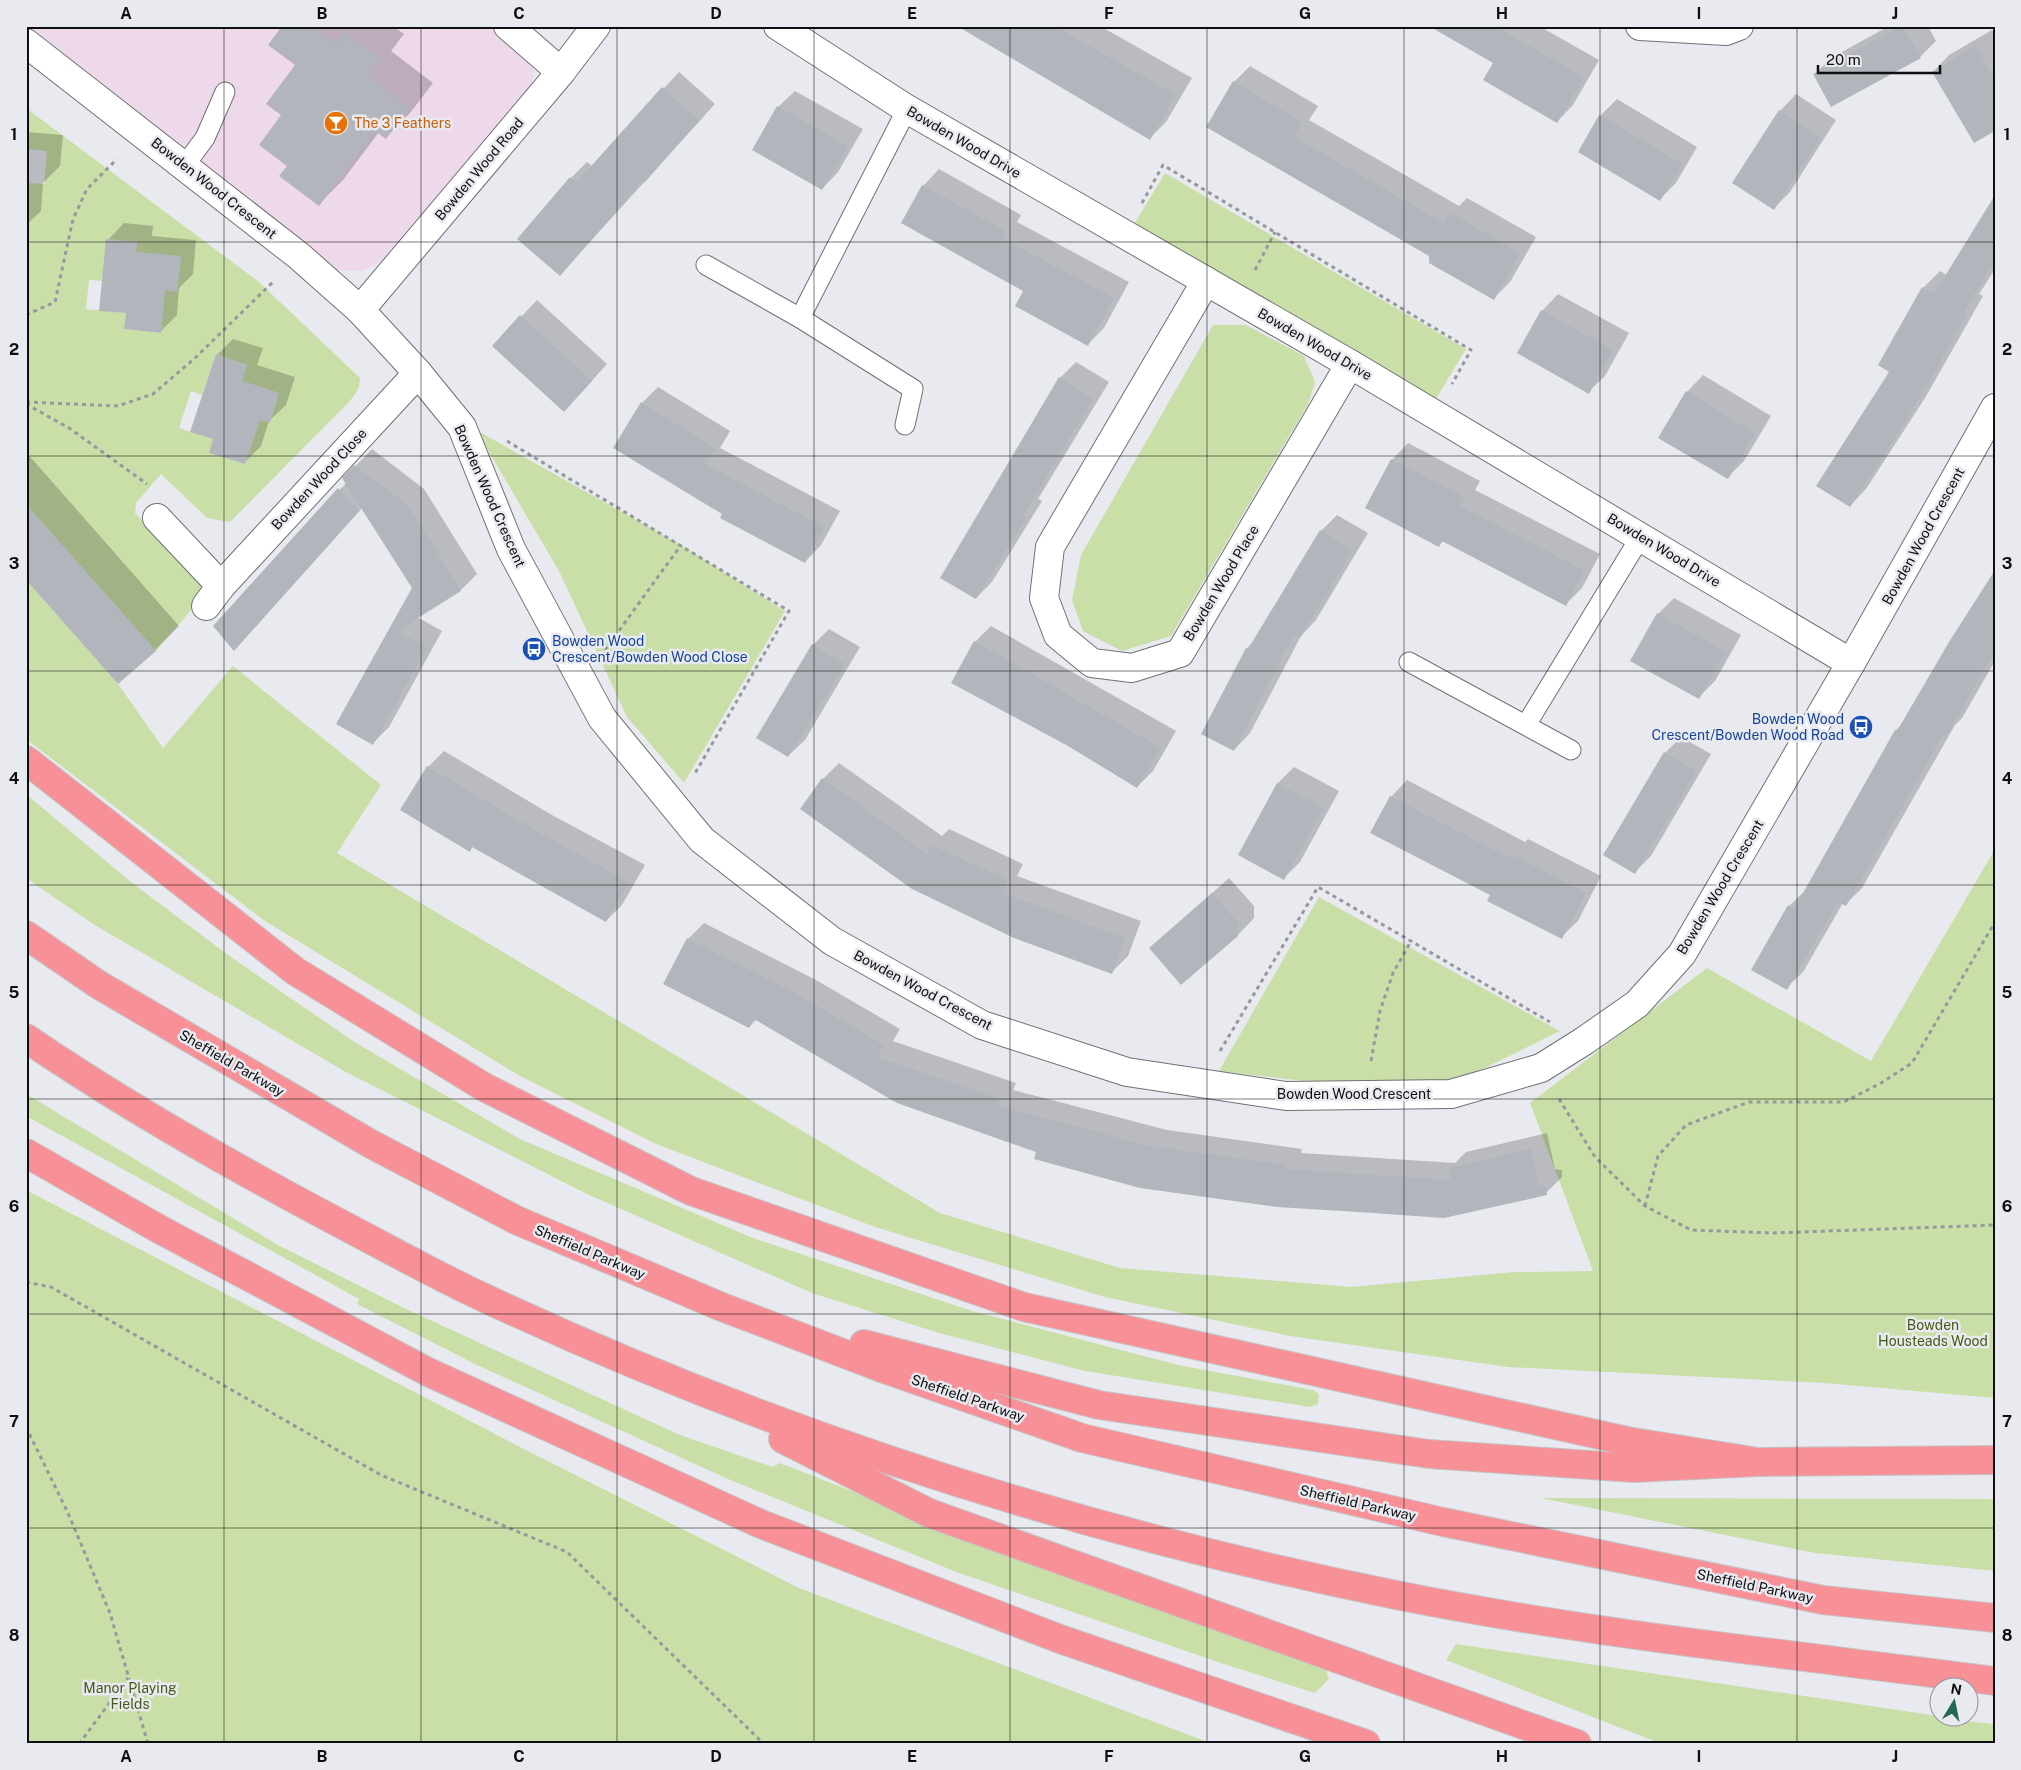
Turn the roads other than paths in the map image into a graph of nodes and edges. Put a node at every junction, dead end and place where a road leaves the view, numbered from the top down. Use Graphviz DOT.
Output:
graph roads {
  1 [pos="508,26"];
  2 [pos="596,26"];
  3 [pos="778,26"];
  4 [pos="1640,26"];
  5 [pos="1739,26"];
  6 [pos="26,43"];
  7 [pos="561,72"];
  8 [pos="225,92"];
  9 [pos="907,109"];
  10 [pos="185,165"];
  11 [pos="706,265"];
  12 [pos="1206,281"];
  13 [pos="360,310"];
  14 [pos="800,318"];
  15 [pos="1350,364"];
  16 [pos="418,373"];
  17 [pos="1995,408"];
  18 [pos="905,426"];
  19 [pos="157,518"];
  20 [pos="1641,536"];
  21 [pos="1409,662"];
  22 [pos="1851,663"];
  23 [pos="1526,725"];
  24 [pos="1570,750"];
  25 [pos="26,760"];
  26 [pos="26,935"];
  27 [pos="26,1038"];
  28 [pos="26,1153"];
  29 [pos="722,1307"];
  30 [pos="640,1367"];
  31 [pos="1995,1460"];
  32 [pos="1758,1462"];
  33 [pos="1995,1618"];
  34 [pos="1995,1681"];
  35 [pos="1366,1744"];
  36 [pos="1577,1744"];
  1 -- 7 [label="street"];
  2 -- 7 [label="street, Bowden Wood Road"];
  3 -- 9 [label="street, Bowden Wood Drive"];
  4 -- 5 [label="street"];
  6 -- 10 [label="street, Bowden Wood Crescent"];
  7 -- 13 [label="street, Bowden Wood Road"];
  8 -- 10 [label="lane"];
  9 -- 12 [label="street, Bowden Wood Drive"];
  9 -- 14 [label="lane"];
  10 -- 13 [label="street, Bowden Wood Crescent"];
  11 -- 14 [label="lane"];
  12 -- 15 [label="street, Bowden Wood Drive"];
  12 -- 15 [label="street, Bowden Wood Place"];
  13 -- 16 [label="street, Bowden Wood Crescent"];
  14 -- 18 [label="lane"];
  15 -- 20 [label="street, Bowden Wood Drive"];
  16 -- 19 [label="street, Bowden Wood Close"];
  16 -- 22 [label="street, Bowden Wood Crescent"];
  17 -- 22 [label="street, Bowden Wood Crescent"];
  20 -- 22 [label="street, Bowden Wood Drive"];
  20 -- 23 [label="lane"];
  21 -- 23 [label="lane"];
  23 -- 24 [label="lane"];
  25 -- 32 [label="highway"];
  26 -- 29 [label="highway, Sheffield Parkway"];
  27 -- 30 [label="highway"];
  28 -- 35 [label="highway"];
  29 -- 32 [label="highway"];
  29 -- 33 [label="highway, Sheffield Parkway"];
  30 -- 34 [label="highway"];
  30 -- 36 [label="highway"];
  31 -- 32 [label="highway"];
}
